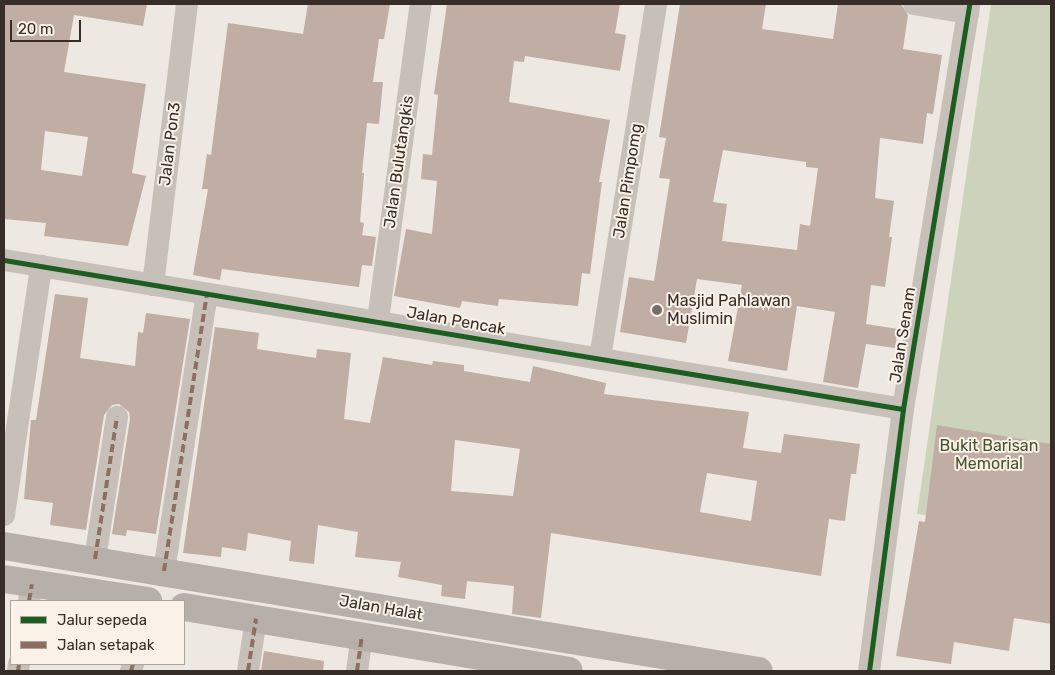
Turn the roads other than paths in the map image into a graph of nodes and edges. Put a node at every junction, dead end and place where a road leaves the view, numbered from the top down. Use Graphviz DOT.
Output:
graph roads {
  1 [pos="188,4"];
  2 [pos="421,4"];
  3 [pos="656,4"];
  4 [pos="914,4"];
  5 [pos="968,9"];
  6 [pos="4,260"];
  7 [pos="41,266"];
  8 [pos="153,285"];
  9 [pos="207,294"];
  10 [pos="378,320"];
  11 [pos="600,358"];
  12 [pos="903,409"];
  13 [pos="117,417"];
  14 [pos="4,515"];
  15 [pos="4,546"];
  16 [pos="95,559"];
  17 [pos="164,571"];
  18 [pos="4,579"];
  19 [pos="30,592"];
  20 [pos="132,600"];
  21 [pos="185,607"];
  22 [pos="256,619"];
  23 [pos="362,636"];
  24 [pos="556,670"];
  25 [pos="248,671"];
  26 [pos="357,671"];
  27 [pos="759,671"];
  28 [pos="869,671"];
  1 -- 8 [label="street, Jalan Pon3"];
  2 -- 10 [label="street, Jalan Bulutangkis"];
  3 -- 11 [label="street, Jalan Pimpomg"];
  4 -- 5 [label="street"];
  5 -- 12 [label="street, Jalan Senam"];
  6 -- 7 [label="street, Jalan Pencak"];
  7 -- 8 [label="street, Jalan Pencak"];
  7 -- 14 [label="street"];
  8 -- 9 [label="street, Jalan Pencak"];
  9 -- 10 [label="street, Jalan Pencak"];
  9 -- 17 [label="street"];
  10 -- 11 [label="street, Jalan Pencak"];
  11 -- 12 [label="street, Jalan Pencak"];
  12 -- 28 [label="street, Jalan Senam"];
  13 -- 16 [label="street"];
  15 -- 16 [label="main road, Jalan Halat"];
  16 -- 17 [label="main road, Jalan Halat"];
  17 -- 27 [label="main road, Jalan Halat"];
  18 -- 19 [label="main road"];
  19 -- 20 [label="main road"];
  21 -- 22 [label="main road, Jalan Halat"];
  22 -- 23 [label="main road, Jalan Halat"];
  22 -- 25 [label="street"];
  23 -- 24 [label="main road, Jalan Halat"];
  23 -- 26 [label="street"];
}
